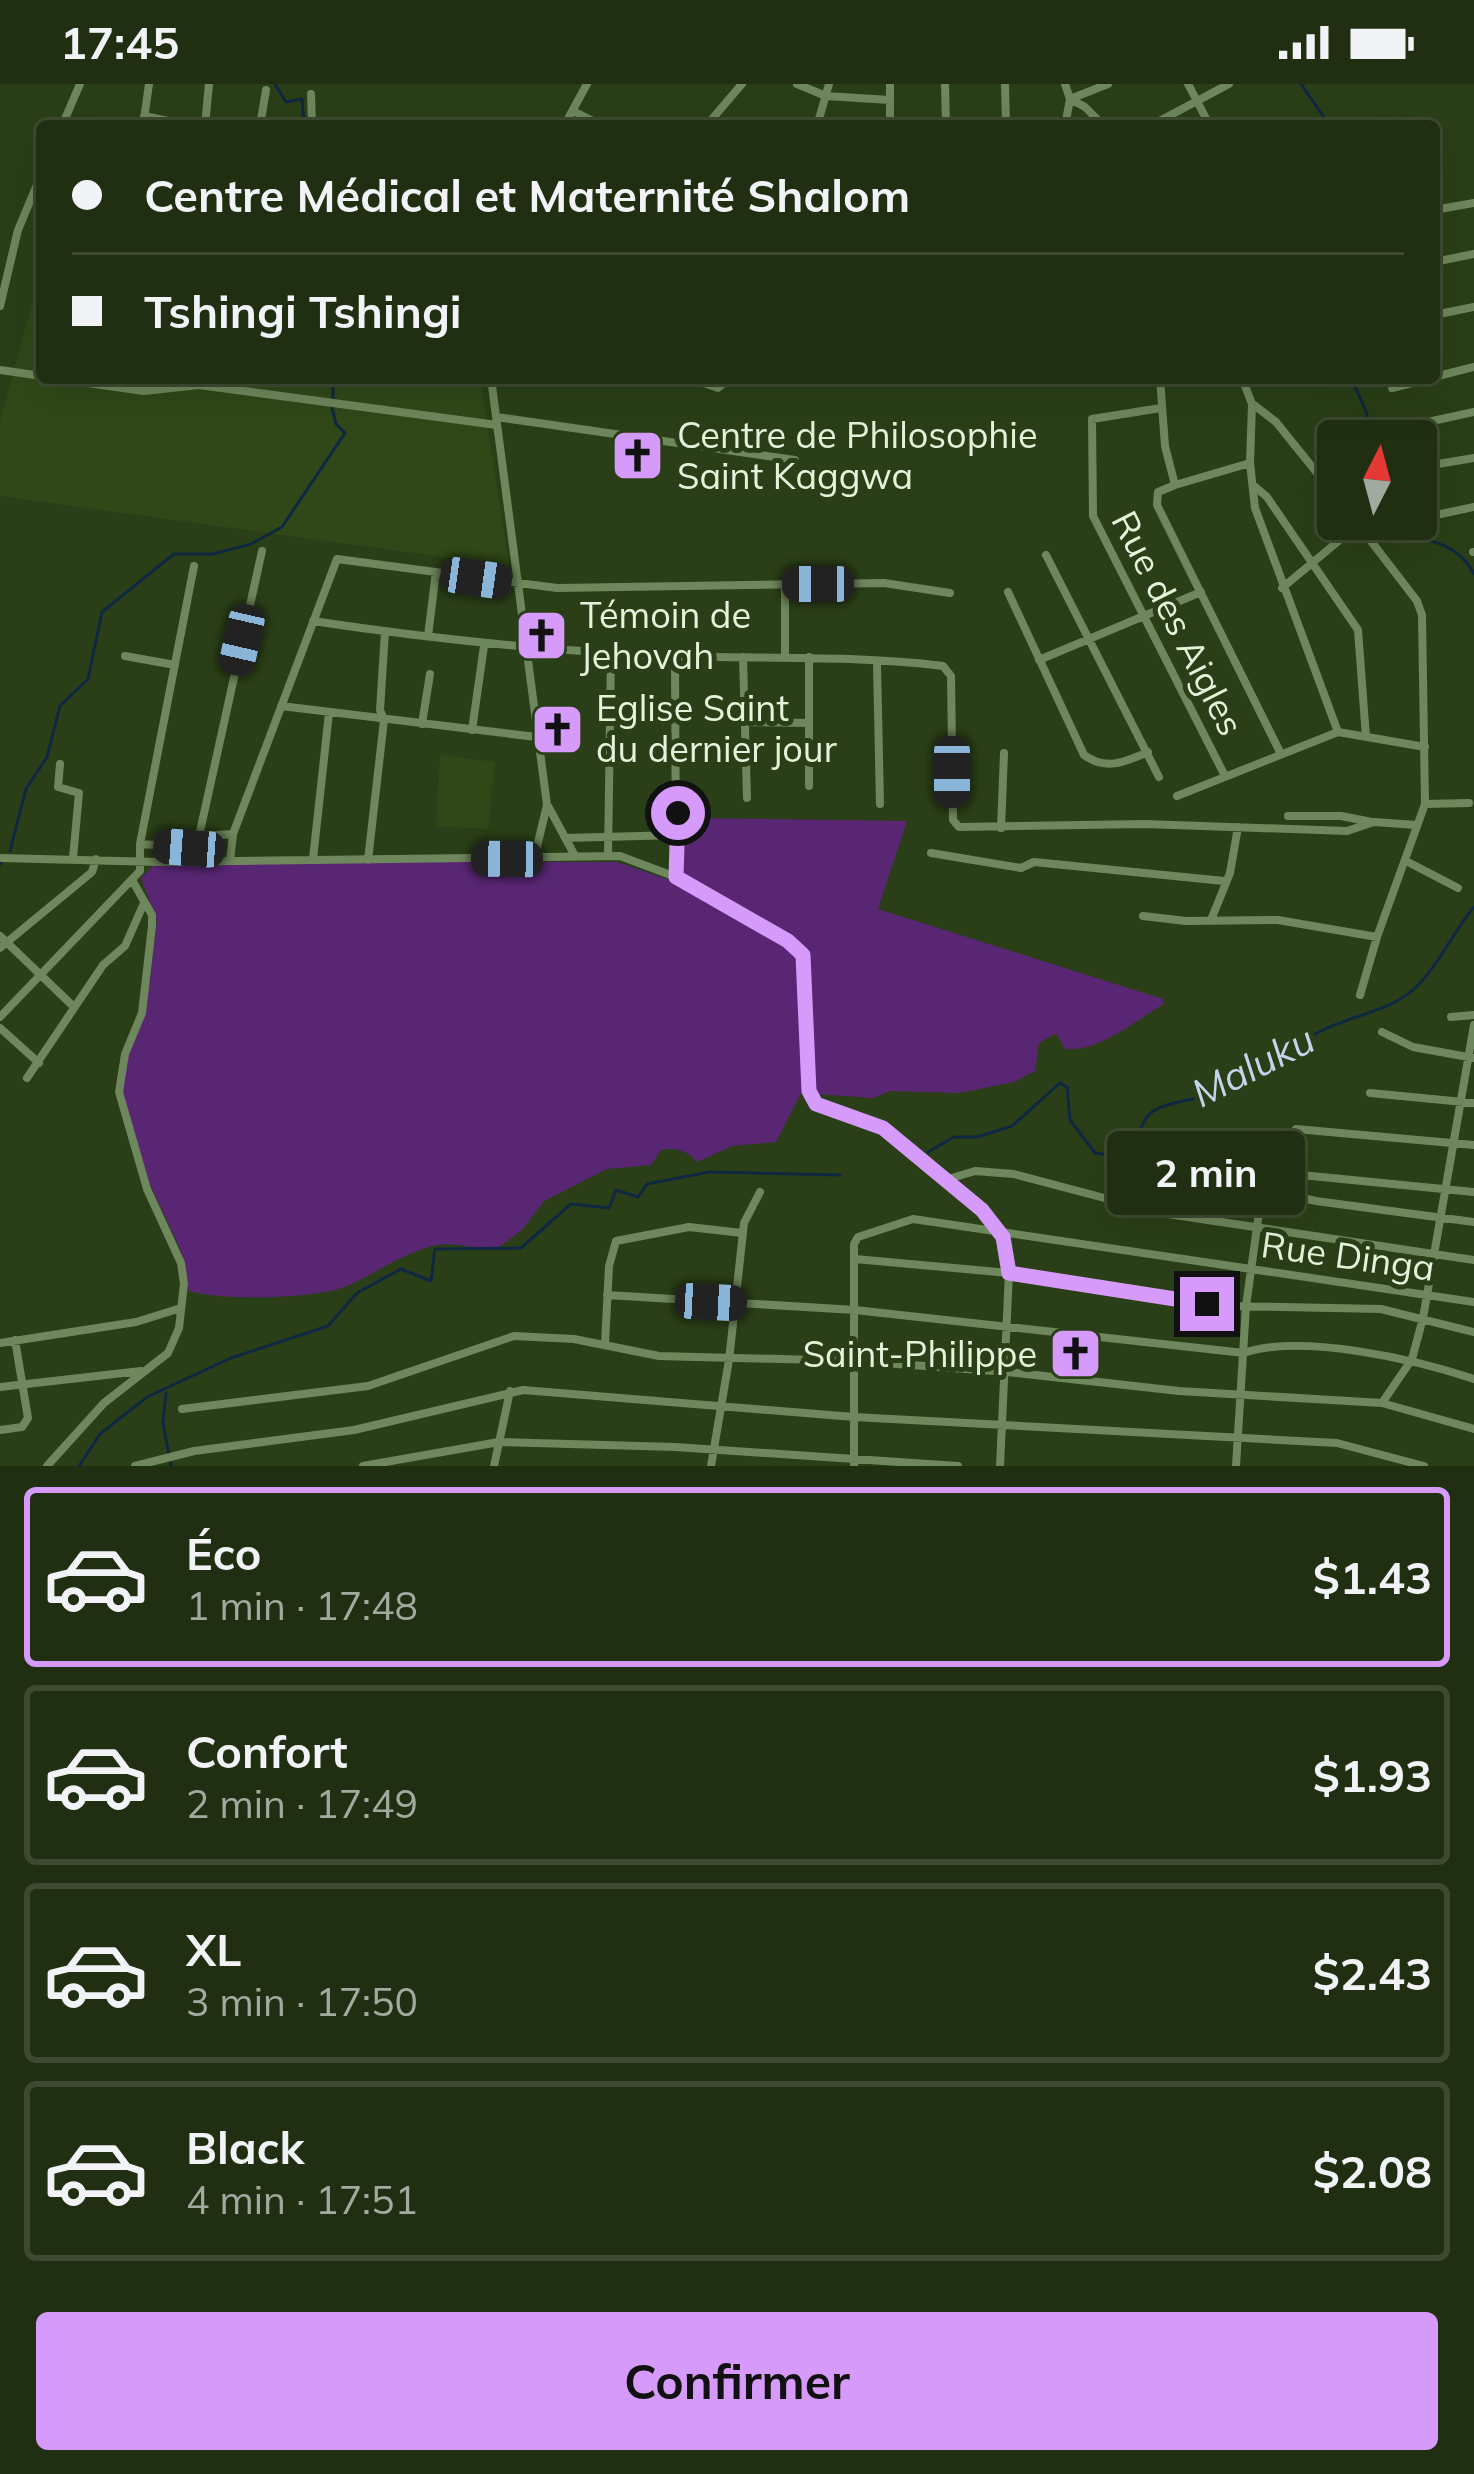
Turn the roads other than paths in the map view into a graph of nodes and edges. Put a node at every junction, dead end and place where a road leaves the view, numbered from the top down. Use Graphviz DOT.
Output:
graph roads {
  1 [pos="80,84"];
  2 [pos="149,84"];
  3 [pos="209,84"];
  4 [pos="587,84"];
  5 [pos="742,84"];
  6 [pos="797,84"];
  7 [pos="830,84"];
  8 [pos="890,84"];
  9 [pos="945,84"];
  10 [pos="1005,84"];
  11 [pos="1065,84"];
  12 [pos="1108,84"];
  13 [pos="1188,84"];
  14 [pos="1229,84"];
  15 [pos="266,90"];
  16 [pos="311,94"];
  17 [pos="826,96"];
  18 [pos="1070,99"];
  19 [pos="890,100"];
  20 [pos="1196,100"];
  21 [pos="573,112"];
  22 [pos="65,120"];
  23 [pos="143,120"];
  24 [pos="206,120"];
  25 [pos="261,120"];
  26 [pos="312,120"];
  27 [pos="568,120"];
  28 [pos="590,120"];
  29 [pos="711,120"];
  30 [pos="819,120"];
  31 [pos="890,120"];
  32 [pos="946,120"];
  33 [pos="1006,120"];
  34 [pos="1066,120"];
  35 [pos="1098,120"];
  36 [pos="1161,120"];
  37 [pos="1207,120"];
  38 [pos="36,187"];
  39 [pos="1474,202"];
  40 [pos="1440,209"];
  41 [pos="1474,254"];
  42 [pos="1440,261"];
  43 [pos="0,306"];
  44 [pos="1474,307"];
  45 [pos="1440,314"];
  46 [pos="1474,367"];
  47 [pos="0,370"];
  48 [pos="36,375"];
  49 [pos="1440,376"];
  50 [pos="95,384"];
  51 [pos="491,384"];
  52 [pos="1160,384"];
  53 [pos="1244,384"];
  54 [pos="1408,384"];
  55 [pos="1392,388"];
  56 [pos="1252,404"];
  57 [pos="1161,408"];
  58 [pos="1474,412"];
  59 [pos="1434,420"];
  60 [pos="497,421"];
  61 [pos="1474,458"];
  62 [pos="795,460"];
  63 [pos="1250,463"];
  64 [pos="1437,464"];
  65 [pos="1317,473"];
  66 [pos="1252,484"];
  67 [pos="1174,485"];
  68 [pos="1474,507"];
  69 [pos="1437,515"];
  70 [pos="1337,540"];
  71 [pos="1370,540"];
  72 [pos="262,551"];
  73 [pos="1046,555"];
  74 [pos="1311,564"];
  75 [pos="194,566"];
  76 [pos="436,572"];
  77 [pos="516,584"];
  78 [pos="785,584"];
  79 [pos="1282,588"];
  80 [pos="1008,592"];
  81 [pos="1202,592"];
  82 [pos="950,593"];
  83 [pos="1146,616"];
  84 [pos="313,621"];
  85 [pos="385,632"];
  86 [pos="428,637"];
  87 [pos="1091,639"];
  88 [pos="484,646"];
  89 [pos="526,649"];
  90 [pos="611,653"];
  91 [pos="125,656"];
  92 [pos="675,656"];
  93 [pos="785,656"];
  94 [pos="743,657"];
  95 [pos="809,657"];
  96 [pos="1039,660"];
  97 [pos="877,664"];
  98 [pos="175,665"];
  99 [pos="430,674"];
  100 [pos="281,706"];
  101 [pos="329,713"];
  102 [pos="384,720"];
  103 [pos="745,722"];
  104 [pos="809,723"];
  105 [pos="422,724"];
  106 [pos="472,730"];
  107 [pos="1338,732"];
  108 [pos="1366,736"];
  109 [pos="537,737"];
  110 [pos="1425,748"];
  111 [pos="1148,752"];
  112 [pos="1004,753"];
  113 [pos="1282,754"];
  114 [pos="60,764"];
  115 [pos="1225,776"];
  116 [pos="1159,777"];
  117 [pos="809,786"];
  118 [pos="1178,796"];
  119 [pos="747,798"];
  120 [pos="880,803"];
  121 [pos="1469,803"];
  122 [pos="1425,804"];
  123 [pos="547,805"];
  124 [pos="1288,816"];
  125 [pos="1374,822"];
  126 [pos="1416,825"];
  127 [pos="1238,826"];
  128 [pos="1001,828"];
  129 [pos="233,834"];
  130 [pos="678,835"];
  131 [pos="199,836"];
  132 [pos="608,837"];
  133 [pos="566,838"];
  134 [pos="140,844"];
  135 [pos="189,848"];
  136 [pos="931,853"];
  137 [pos="608,856"];
  138 [pos="576,857"];
  139 [pos="4,858"];
  140 [pos="73,859"];
  141 [pos="96,859"];
  142 [pos="142,859"];
  143 [pos="313,859"];
  144 [pos="534,859"];
  145 [pos="230,860"];
  146 [pos="368,860"];
  147 [pos="1406,861"];
  148 [pos="176,862"];
  149 [pos="676,877"];
  150 [pos="133,880"];
  151 [pos="1224,881"];
  152 [pos="1458,887"];
  153 [pos="145,902"];
  154 [pos="1143,916"];
  155 [pos="1211,920"];
  156 [pos="1377,937"];
  157 [pos="2,942"];
  158 [pos="39,974"];
  159 [pos="1360,995"];
  160 [pos="74,1007"];
  161 [pos="1474,1015"];
  162 [pos="0,1017"];
  163 [pos="1451,1018"];
  164 [pos="1474,1025"];
  165 [pos="0,1028"];
  166 [pos="1382,1032"];
  167 [pos="1471,1057"];
  168 [pos="39,1063"];
  169 [pos="27,1078"];
  170 [pos="1370,1093"];
  171 [pos="1459,1102"];
  172 [pos="1474,1103"];
  173 [pos="1296,1129"];
  174 [pos="1452,1144"];
  175 [pos="1474,1145"];
  176 [pos="1176,1170"];
  177 [pos="1281,1173"];
  178 [pos="945,1180"];
  179 [pos="1444,1190"];
  180 [pos="1262,1191"];
  181 [pos="760,1192"];
  182 [pos="1474,1192"];
  183 [pos="1440,1216"];
  184 [pos="1474,1222"];
  185 [pos="1255,1226"];
  186 [pos="999,1229"];
  187 [pos="742,1233"];
  188 [pos="1433,1254"];
  189 [pos="855,1258"];
  190 [pos="1474,1260"];
  191 [pos="1250,1269"];
  192 [pos="1009,1273"];
  193 [pos="607,1294"];
  194 [pos="1426,1295"];
  195 [pos="1474,1302"];
  196 [pos="736,1303"];
  197 [pos="1246,1306"];
  198 [pos="181,1308"];
  199 [pos="855,1310"];
  200 [pos="1423,1318"];
  201 [pos="1008,1324"];
  202 [pos="1474,1332"];
  203 [pos="15,1340"];
  204 [pos="0,1342"];
  205 [pos="605,1345"];
  206 [pos="1244,1353"];
  207 [pos="1412,1359"];
  208 [pos="729,1360"];
  209 [pos="856,1361"];
  210 [pos="144,1371"];
  211 [pos="1007,1372"];
  212 [pos="1474,1379"];
  213 [pos="23,1383"];
  214 [pos="0,1388"];
  215 [pos="510,1391"];
  216 [pos="1241,1394"];
  217 [pos="1382,1403"];
  218 [pos="722,1405"];
  219 [pos="182,1409"];
  220 [pos="854,1417"];
  221 [pos="1004,1425"];
  222 [pos="1474,1429"];
  223 [pos="0,1430"];
  224 [pos="1238,1436"];
  225 [pos="499,1442"];
  226 [pos="713,1451"];
  227 [pos="854,1462"];
  228 [pos="47,1466"];
  229 [pos="135,1466"];
  230 [pos="367,1466"];
  231 [pos="494,1466"];
  232 [pos="711,1466"];
  233 [pos="958,1466"];
  234 [pos="1000,1466"];
  235 [pos="1236,1466"];
  236 [pos="1424,1466"];
  1 -- 22 [label="street"];
  2 -- 23 [label="street"];
  3 -- 24 [label="street"];
  4 -- 21 [label="street"];
  5 -- 29 [label="street"];
  6 -- 17 [label="street"];
  7 -- 17 [label="street"];
  8 -- 19 [label="street"];
  9 -- 32 [label="street"];
  10 -- 33 [label="street"];
  11 -- 18 [label="street"];
  12 -- 18 [label="street"];
  13 -- 20 [label="street"];
  14 -- 20 [label="street"];
  15 -- 25 [label="street"];
  16 -- 26 [label="street"];
  17 -- 19 [label="street"];
  17 -- 30 [label="street"];
  18 -- 34 [label="street"];
  18 -- 35 [label="street"];
  19 -- 31 [label="street"];
  20 -- 36 [label="street"];
  20 -- 37 [label="street"];
  21 -- 27 [label="street"];
  21 -- 28 [label="street"];
  38 -- 43 [label="street"];
  39 -- 40 [label="street"];
  41 -- 42 [label="street"];
  44 -- 45 [label="street"];
  46 -- 49 [label="street"];
  47 -- 48 [label="street"];
  50 -- 60 [label="street"];
  51 -- 60 [label="street"];
  52 -- 57 [label="street"];
  53 -- 56 [label="street"];
  54 -- 55 [label="street"];
  56 -- 63 [label="street"];
  56 -- 65 [label="street"];
  57 -- 67 [label="street"];
  57 -- 83 [label="street, Rue des Aigles"];
  58 -- 59 [label="street"];
  60 -- 62 [label="street"];
  60 -- 77 [label="street"];
  61 -- 64 [label="street"];
  63 -- 66 [label="street"];
  63 -- 67 [label="street"];
  66 -- 74 [label="street"];
  66 -- 79 [label="street"];
  67 -- 81 [label="street"];
  68 -- 69 [label="street"];
  70 -- 74 [label="street"];
  71 -- 110 [label="street"];
  72 -- 131 [label="street"];
  73 -- 87 [label="street"];
  74 -- 79 [label="street"];
  74 -- 108 [label="street"];
  75 -- 98 [label="street"];
  76 -- 77 [label="street"];
  76 -- 84 [label="street"];
  76 -- 86 [label="street"];
  77 -- 78 [label="street"];
  77 -- 89 [label="street"];
  78 -- 82 [label="street"];
  78 -- 93 [label="street"];
  79 -- 107 [label="street"];
  80 -- 96 [label="street"];
  81 -- 83 [label="street"];
  81 -- 113 [label="street"];
  83 -- 87 [label="street"];
  83 -- 115 [label="street, Rue des Aigles"];
  84 -- 85 [label="street"];
  84 -- 100 [label="street"];
  85 -- 86 [label="street"];
  85 -- 102 [label="street"];
  86 -- 88 [label="street"];
  87 -- 96 [label="street"];
  87 -- 111 [label="street"];
  88 -- 89 [label="street"];
  88 -- 106 [label="street"];
  89 -- 90 [label="street"];
  89 -- 109 [label="street"];
  90 -- 92 [label="street"];
  90 -- 132 [label="street"];
  91 -- 98 [label="street"];
  92 -- 94 [label="street"];
  92 -- 130 [label="street"];
  93 -- 94 [label="street"];
  93 -- 95 [label="street"];
  94 -- 103 [label="street"];
  95 -- 97 [label="street"];
  95 -- 104 [label="street"];
  96 -- 111 [label="street"];
  97 -- 120 [label="street"];
  97 -- 128 [label="street"];
  98 -- 134 [label="street"];
  99 -- 105 [label="street"];
  100 -- 101 [label="street"];
  100 -- 129 [label="street"];
  101 -- 102 [label="street"];
  101 -- 143 [label="street"];
  102 -- 105 [label="street"];
  102 -- 146 [label="street"];
  103 -- 104 [label="street"];
  103 -- 119 [label="street"];
  104 -- 117 [label="street"];
  105 -- 106 [label="street"];
  106 -- 109 [label="street"];
  107 -- 108 [label="street"];
  107 -- 113 [label="street"];
  108 -- 110 [label="street"];
  109 -- 123 [label="street"];
  110 -- 122 [label="street"];
  111 -- 116 [label="street"];
  112 -- 128 [label="street"];
  113 -- 115 [label="street"];
  114 -- 140 [label="street"];
  115 -- 118 [label="street"];
  121 -- 122 [label="street"];
  122 -- 126 [label="street"];
  123 -- 133 [label="street"];
  123 -- 144 [label="street"];
  124 -- 125 [label="street"];
  125 -- 126 [label="street"];
  125 -- 127 [label="street"];
  126 -- 147 [label="street"];
  127 -- 128 [label="street"];
  127 -- 151 [label="street"];
  129 -- 131 [label="street"];
  129 -- 145 [label="street"];
  130 -- 132 [label="street"];
  130 -- 149 [label="street"];
  131 -- 135 [label="street"];
  132 -- 133 [label="street"];
  132 -- 137 [label="street"];
  133 -- 138 [label="street"];
  134 -- 135 [label="street"];
  134 -- 142 [label="street"];
  135 -- 148 [label="street"];
  136 -- 151 [label="street"];
  137 -- 138 [label="street"];
  137 -- 149 [label="street"];
  138 -- 144 [label="street"];
  139 -- 140 [label="street"];
  140 -- 141 [label="street"];
  141 -- 142 [label="street"];
  141 -- 157 [label="street"];
  142 -- 148 [label="street"];
  142 -- 150 [label="street"];
  143 -- 145 [label="street"];
  143 -- 146 [label="street"];
  144 -- 146 [label="street"];
  145 -- 148 [label="street"];
  147 -- 152 [label="street"];
  147 -- 156 [label="street"];
  149 -- 178 [label="street"];
  150 -- 153 [label="street"];
  150 -- 158 [label="street"];
  151 -- 155 [label="street"];
  153 -- 160 [label="street"];
  153 -- 198 [label="street"];
  154 -- 155 [label="street"];
  155 -- 156 [label="street"];
  156 -- 159 [label="street"];
  157 -- 158 [label="street"];
  158 -- 160 [label="street"];
  158 -- 162 [label="street"];
  160 -- 168 [label="street"];
  161 -- 163 [label="street"];
  164 -- 167 [label="street"];
  165 -- 168 [label="street"];
  166 -- 167 [label="street"];
  167 -- 171 [label="street"];
  168 -- 169 [label="street"];
  170 -- 171 [label="street"];
  171 -- 172 [label="street"];
  171 -- 174 [label="street"];
  173 -- 174 [label="street"];
  174 -- 175 [label="street"];
  174 -- 179 [label="street"];
  176 -- 180 [label="street"];
  177 -- 179 [label="street"];
  178 -- 185 [label="street"];
  178 -- 186 [label="street"];
  179 -- 182 [label="street"];
  179 -- 183 [label="street"];
  180 -- 183 [label="street"];
  180 -- 185 [label="street"];
  181 -- 187 [label="street"];
  183 -- 184 [label="street"];
  183 -- 188 [label="street"];
  185 -- 188 [label="street"];
  185 -- 191 [label="street"];
  186 -- 189 [label="street, Rue Dinga"];
  186 -- 191 [label="street, Rue Dinga"];
  186 -- 192 [label="street"];
  187 -- 193 [label="street"];
  187 -- 196 [label="street"];
  188 -- 190 [label="street"];
  188 -- 194 [label="street"];
  189 -- 192 [label="street"];
  189 -- 199 [label="street"];
  191 -- 194 [label="street, Rue Dinga"];
  191 -- 197 [label="street"];
  192 -- 197 [label="street"];
  192 -- 201 [label="street"];
  193 -- 196 [label="street"];
  193 -- 205 [label="street"];
  194 -- 195 [label="street, Rue Dinga"];
  194 -- 200 [label="street"];
  196 -- 199 [label="street"];
  196 -- 208 [label="street"];
  197 -- 200 [label="street"];
  197 -- 206 [label="street"];
  198 -- 203 [label="street"];
  198 -- 210 [label="street"];
  199 -- 201 [label="street"];
  199 -- 209 [label="street"];
  200 -- 202 [label="street"];
  200 -- 207 [label="street"];
  201 -- 206 [label="street"];
  201 -- 211 [label="street"];
  203 -- 204 [label="street"];
  203 -- 213 [label="street"];
  205 -- 208 [label="street"];
  205 -- 219 [label="street"];
  206 -- 207 [label="street"];
  206 -- 216 [label="street"];
  207 -- 212 [label="street"];
  207 -- 217 [label="street"];
  208 -- 209 [label="street"];
  208 -- 218 [label="street"];
  209 -- 211 [label="street"];
  209 -- 220 [label="street"];
  210 -- 213 [label="street"];
  210 -- 228 [label="street"];
  211 -- 216 [label="street"];
  211 -- 221 [label="street"];
  213 -- 214 [label="street"];
  213 -- 223 [label="street"];
  215 -- 218 [label="street"];
  215 -- 225 [label="street"];
  215 -- 229 [label="street"];
  216 -- 217 [label="street"];
  216 -- 224 [label="street"];
  217 -- 222 [label="street"];
  218 -- 220 [label="street"];
  218 -- 226 [label="street"];
  220 -- 221 [label="street"];
  220 -- 227 [label="street"];
  221 -- 224 [label="street"];
  221 -- 234 [label="street"];
  224 -- 235 [label="street"];
  224 -- 236 [label="street"];
  225 -- 226 [label="street"];
  225 -- 230 [label="street"];
  225 -- 231 [label="street"];
  226 -- 227 [label="street"];
  226 -- 232 [label="street"];
  227 -- 233 [label="street"];
}
